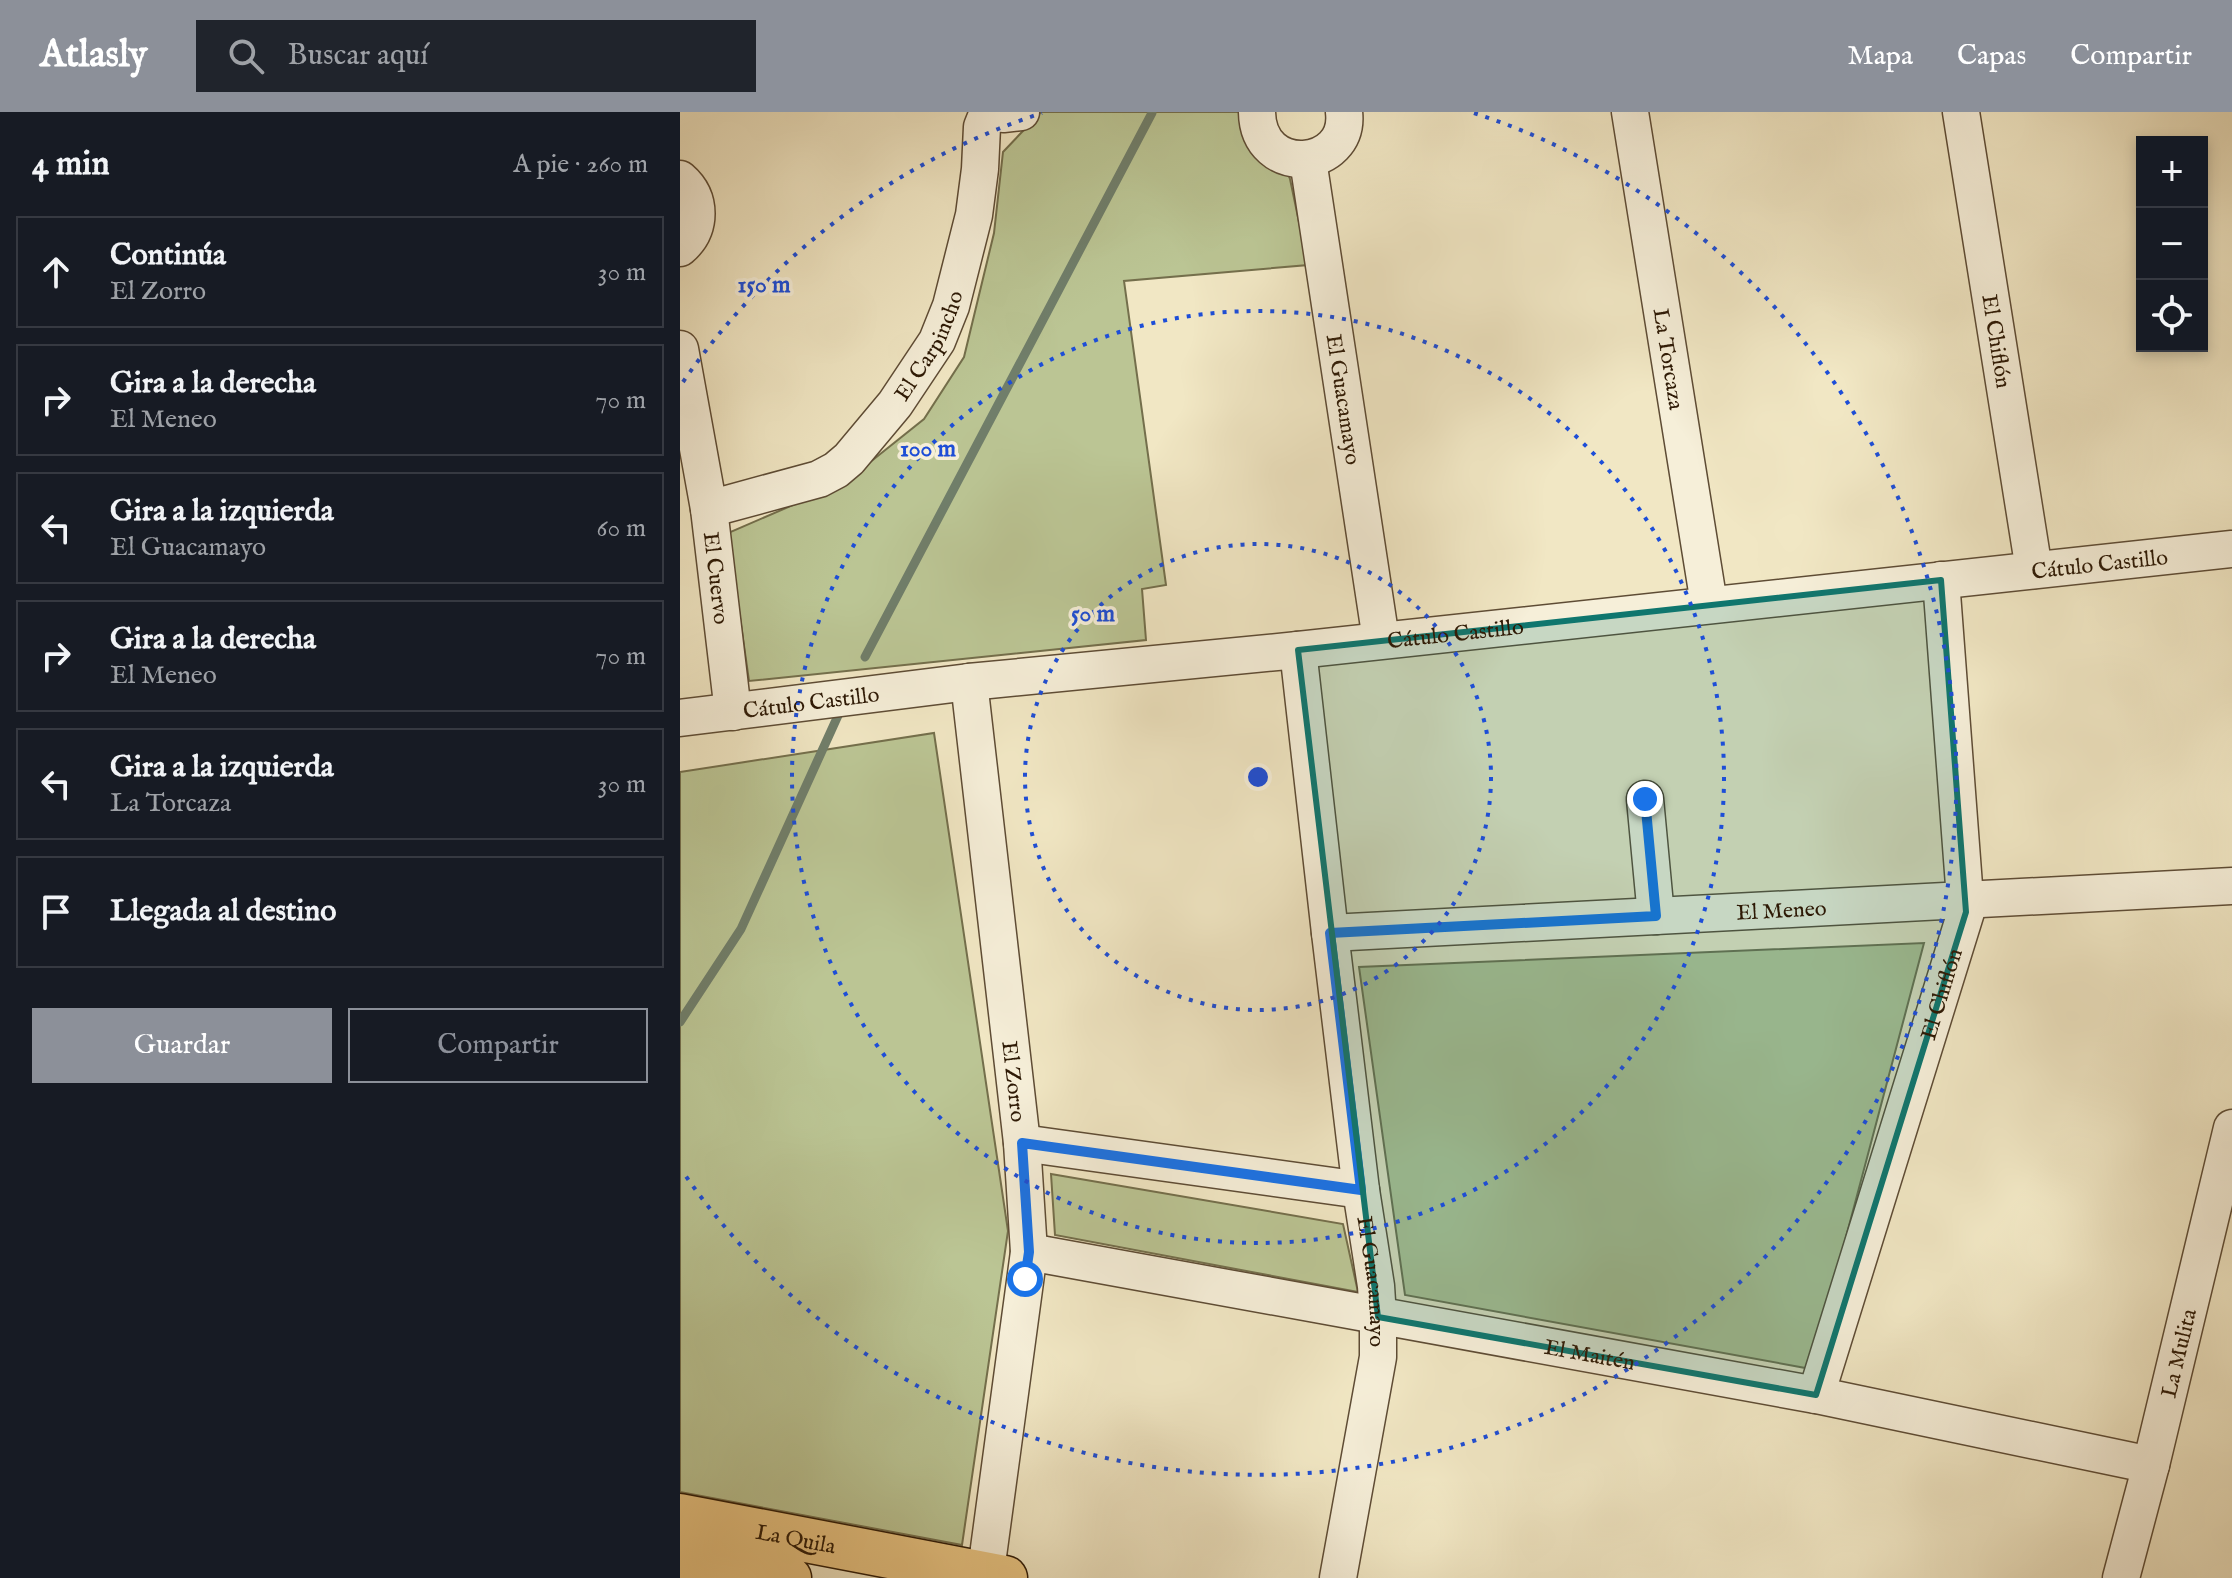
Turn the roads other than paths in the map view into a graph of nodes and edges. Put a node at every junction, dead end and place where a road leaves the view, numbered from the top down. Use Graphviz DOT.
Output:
graph roads {
  1 [pos="988,112"];
  2 [pos="998,112"];
  3 [pos="1021,112"];
  4 [pos="1257,112"];
  5 [pos="1344,112"];
  6 [pos="1630,112"];
  7 [pos="1961,112"];
  8 [pos="1308,160"];
  9 [pos="680,179"];
  10 [pos="680,248"];
  11 [pos="680,349"];
  12 [pos="709,509"];
  13 [pos="2232,549"];
  14 [pos="2034,570"];
  15 [pos="1941,580"];
  16 [pos="1709,604"];
  17 [pos="1381,640"];
  18 [pos="1298,650"];
  19 [pos="969,682"];
  20 [pos="733,712"];
  21 [pos="680,718"];
  22 [pos="1645,799"];
  23 [pos="2232,886"];
  24 [pos="1965,900"];
  25 [pos="1656,916"];
  26 [pos="1330,933"];
  27 [pos="2232,1128"];
  28 [pos="1022,1143"];
  29 [pos="1361,1190"];
  30 [pos="1029,1252"];
  31 [pos="1378,1317"];
  32 [pos="1816,1395"];
  33 [pos="2151,1465"];
  34 [pos="680,1516"];
  35 [pos="680,1557"];
  36 [pos="992,1577"];
  37 [pos="789,1578"];
  38 [pos="1338,1578"];
  39 [pos="2121,1578"];
  1 -- 12 [label="street, El Carpincho"];
  2 -- 3 [label="street"];
  4 -- 8 [label="street"];
  5 -- 8 [label="street"];
  6 -- 16 [label="street, La Torcaza"];
  7 -- 14 [label="street, El Chiflón"];
  8 -- 17 [label="street, El Guacamayo"];
  9 -- 10 [label="street"];
  11 -- 12 [label="street, El Cuervo"];
  12 -- 20 [label="street, El Cuervo"];
  13 -- 14 [label="street, Cátulo Castillo"];
  14 -- 15 [label="street, Cátulo Castillo"];
  15 -- 16 [label="street, Cátulo Castillo"];
  15 -- 24 [label="street, El Chiflón"];
  16 -- 17 [label="street, Cátulo Castillo"];
  17 -- 18 [label="street, Cátulo Castillo"];
  18 -- 19 [label="street, Cátulo Castillo"];
  18 -- 26 [label="street, El Guacamayo"];
  19 -- 20 [label="street, Cátulo Castillo"];
  19 -- 28 [label="street, El Zorro"];
  20 -- 21 [label="street, Cátulo Castillo"];
  22 -- 25 [label="street"];
  23 -- 24 [label="street, El Meneo"];
  24 -- 25 [label="street, El Meneo"];
  24 -- 32 [label="street, El Chiflón"];
  25 -- 26 [label="street, El Meneo"];
  26 -- 29 [label="street, El Guacamayo"];
  27 -- 33 [label="street, La Mulita"];
  28 -- 29 [label="street"];
  28 -- 30 [label="street, El Zorro"];
  29 -- 31 [label="street, El Guacamayo"];
  30 -- 31 [label="street, El Maitén"];
  30 -- 36 [label="street, El Zorro"];
  31 -- 32 [label="street, El Maitén"];
  31 -- 38 [label="street, El Guacamayo"];
  32 -- 33 [label="street, El Maitén"];
  33 -- 39 [label="street, La Mulita"];
  34 -- 36 [label="main road, La Quila"];
  35 -- 37 [label="main road, La Quila"];
}
